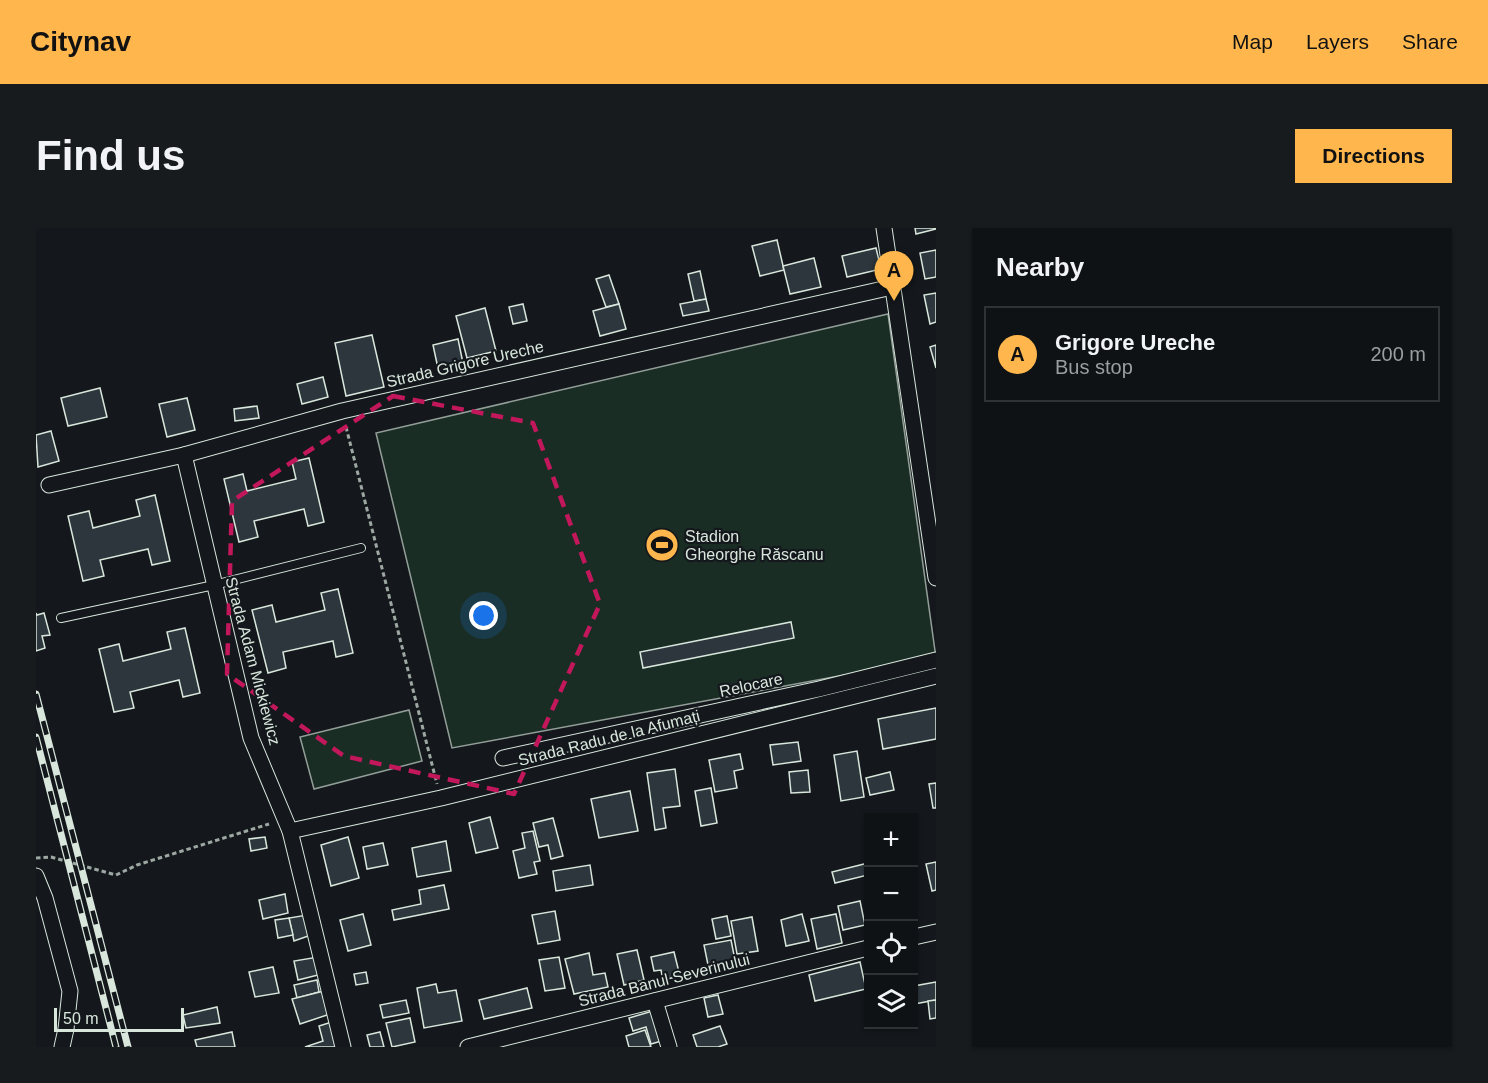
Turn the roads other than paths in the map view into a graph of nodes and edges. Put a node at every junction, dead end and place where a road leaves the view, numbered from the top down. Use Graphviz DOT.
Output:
graph roads {
  1 [pos="884,228"];
  2 [pos="892,287"];
  3 [pos="183,455"];
  4 [pos="46,485"];
  5 [pos="361,548"];
  6 [pos="936,578"];
  7 [pos="214,585"];
  8 [pos="61,618"];
  9 [pos="936,660"];
  10 [pos="936,676"];
  11 [pos="502,758"];
  12 [pos="287,825"];
  13 [pos="36,876"];
  14 [pos="936,932"];
  15 [pos="918,936"];
  16 [pos="864,949"];
  17 [pos="655,1001"];
  18 [pos="62,1047"];
  19 [pos="343,1047"];
  20 [pos="468,1047"];
  21 [pos="669,1047"];
  1 -- 2 [label="street"];
  2 -- 3 [label="street, Strada Grigore Ureche"];
  2 -- 6 [label="street"];
  3 -- 4 [label="street, Strada Grigore Ureche"];
  3 -- 7 [label="street, Strada Adam Mickiewicz"];
  5 -- 7 [label="lane"];
  7 -- 8 [label="lane"];
  7 -- 12 [label="street, Strada Adam Mickiewicz"];
  9 -- 11 [label="street, Relocare"];
  10 -- 12 [label="street, Strada Radu de la Afumați"];
  12 -- 19 [label="street, Strada Adam Mickiewicz"];
  13 -- 18 [label="street"];
  14 -- 15 [label="street"];
  16 -- 17 [label="street, Strada Banul Severinului"];
  17 -- 20 [label="street, Strada Banul Severinului"];
  17 -- 21 [label="street"];
}
